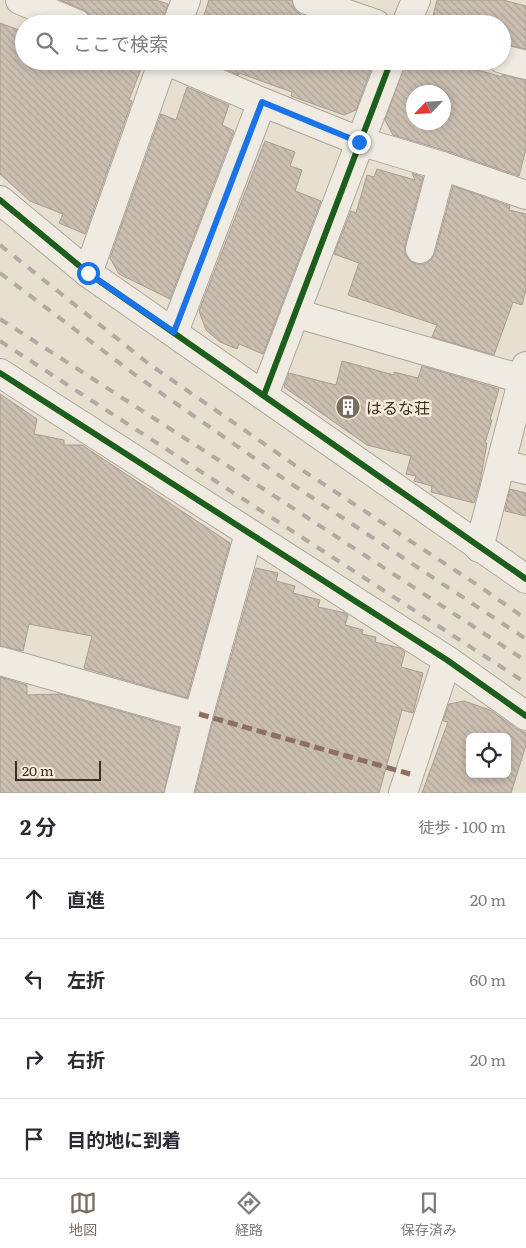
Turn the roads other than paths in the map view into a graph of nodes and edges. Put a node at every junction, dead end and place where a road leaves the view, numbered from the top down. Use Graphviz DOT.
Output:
graph roads {
  1 [pos="20,0"];
  2 [pos="186,0"];
  3 [pos="307,0"];
  4 [pos="416,0"];
  5 [pos="56,15"];
  6 [pos="180,15"];
  7 [pos="350,15"];
  8 [pos="410,15"];
  9 [pos="511,61"];
  10 [pos="526,65"];
  11 [pos="160,70"];
  12 [pos="189,70"];
  13 [pos="387,70"];
  14 [pos="262,102"];
  15 [pos="359,142"];
  16 [pos="442,166"];
  17 [pos="526,195"];
  18 [pos="0,200"];
  19 [pos="420,249"];
  20 [pos="88,273"];
  21 [pos="295,313"];
  22 [pos="174,332"];
  23 [pos="0,373"];
  24 [pos="524,373"];
  25 [pos="264,395"];
  26 [pos="513,467"];
  27 [pos="249,533"];
  28 [pos="479,548"];
  29 [pos="526,579"];
  30 [pos="447,660"];
  31 [pos="0,661"];
  32 [pos="526,716"];
  33 [pos="198,717"];
  34 [pos="179,793"];
  35 [pos="403,793"];
  1 -- 5 [label="street"];
  2 -- 6 [label="street"];
  3 -- 7 [label="street"];
  4 -- 8 [label="street"];
  9 -- 10 [label="street"];
  11 -- 20 [label="street"];
  12 -- 14 [label="street"];
  13 -- 15 [label="street"];
  14 -- 15 [label="street"];
  14 -- 22 [label="street"];
  15 -- 16 [label="street"];
  15 -- 21 [label="street"];
  16 -- 17 [label="street"];
  16 -- 19 [label="street"];
  18 -- 20 [label="street"];
  20 -- 22 [label="street"];
  21 -- 24 [label="street"];
  21 -- 25 [label="street"];
  22 -- 25 [label="street"];
  23 -- 27 [label="street"];
  24 -- 26 [label="street"];
  25 -- 28 [label="street"];
  26 -- 28 [label="street"];
  27 -- 30 [label="street"];
  27 -- 33 [label="street"];
  28 -- 29 [label="street"];
  30 -- 32 [label="street"];
  30 -- 35 [label="street"];
  31 -- 33 [label="street"];
  33 -- 34 [label="street"];
}
